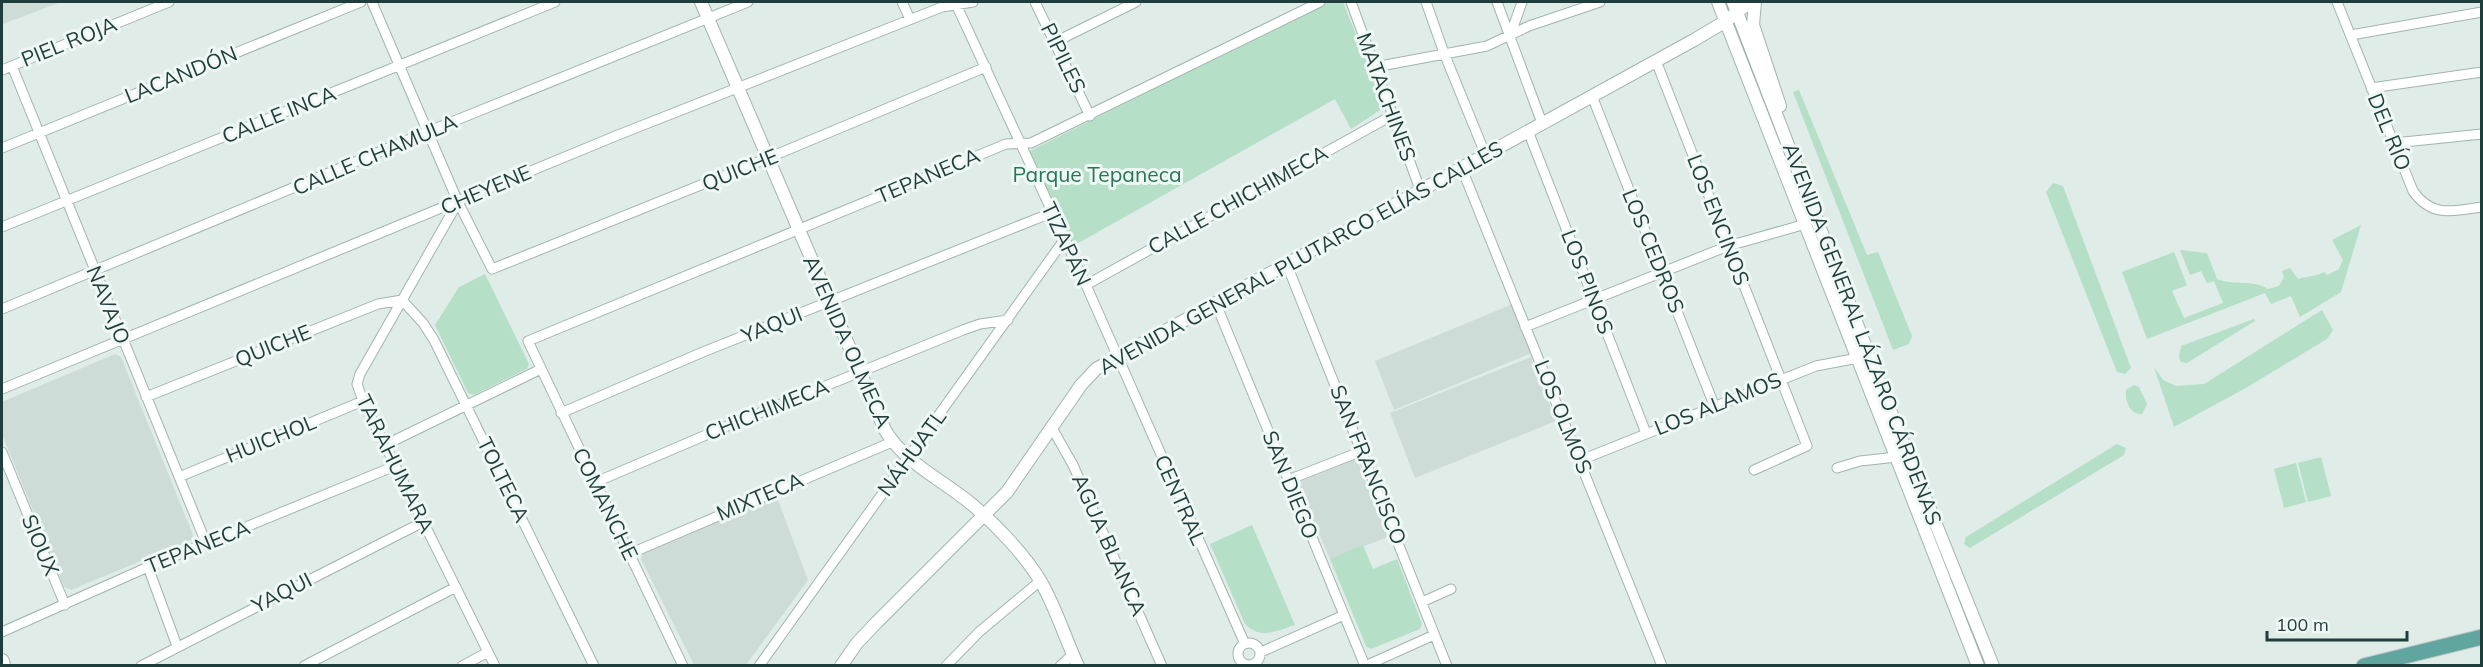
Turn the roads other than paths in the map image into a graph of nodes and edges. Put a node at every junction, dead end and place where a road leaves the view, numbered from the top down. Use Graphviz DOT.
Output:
graph roads {
  1 [pos="170,2"];
  2 [pos="361,2"];
  3 [pos="372,2"];
  4 [pos="555,2"];
  5 [pos="701,2"];
  6 [pos="748,2"];
  7 [pos="902,2"];
  8 [pos="973,2"];
  9 [pos="1035,2"];
  10 [pos="1136,2"];
  11 [pos="1320,2"];
  12 [pos="1351,2"];
  13 [pos="1426,2"];
  14 [pos="1497,2"];
  15 [pos="1522,2"];
  16 [pos="1600,2"];
  17 [pos="1719,2"];
  18 [pos="1752,2"];
  19 [pos="2337,2"];
  20 [pos="956,3"];
  21 [pos="1735,7"];
  22 [pos="2481,12"];
  23 [pos="709,18"];
  24 [pos="910,19"];
  25 [pos="1726,21"];
  26 [pos="2351,35"];
  27 [pos="1510,36"];
  28 [pos="1055,42"];
  29 [pos="1444,53"];
  30 [pos="1656,61"];
  31 [pos="399,65"];
  32 [pos="12,66"];
  33 [pos="986,67"];
  34 [pos="1375,67"];
  35 [pos="2,70"];
  36 [pos="2481,72"];
  37 [pos="736,87"];
  38 [pos="2372,88"];
  39 [pos="1592,96"];
  40 [pos="1090,116"];
  41 [pos="1391,116"];
  42 [pos="1542,123"];
  43 [pos="1528,131"];
  44 [pos="427,132"];
  45 [pos="39,133"];
  46 [pos="2481,134"];
  47 [pos="1786,139"];
  48 [pos="1019,143"];
  49 [pos="2394,143"];
  50 [pos="2,148"];
  51 [pos="1486,156"];
  52 [pos="768,158"];
  53 [pos="1462,169"];
  54 [pos="1421,192"];
  55 [pos="66,202"];
  56 [pos="458,202"];
  57 [pos="2481,207"];
  58 [pos="1051,213"];
  59 [pos="1806,224"];
  60 [pos="2,227"];
  61 [pos="798,230"];
  62 [pos="1064,240"];
  63 [pos="1728,246"];
  64 [pos="1287,265"];
  65 [pos="94,270"];
  66 [pos="1661,274"];
  67 [pos="1086,285"];
  68 [pos="402,300"];
  69 [pos="1593,300"];
  70 [pos="830,301"];
  71 [pos="1216,304"];
  72 [pos="2,309"];
  73 [pos="1008,320"];
  74 [pos="1526,327"];
  75 [pos="121,340"];
  76 [pos="528,341"];
  77 [pos="1116,357"];
  78 [pos="1858,357"];
  79 [pos="541,369"];
  80 [pos="860,373"];
  81 [pos="1780,379"];
  82 [pos="2,389"];
  83 [pos="146,397"];
  84 [pos="363,402"];
  85 [pos="467,405"];
  86 [pos="1714,405"];
  87 [pos="561,413"];
  88 [pos="1052,428"];
  89 [pos="1646,432"];
  90 [pos="892,442"];
  91 [pos="385,445"];
  92 [pos="2,452"];
  93 [pos="1362,452"];
  94 [pos="909,458"];
  95 [pos="1897,458"];
  96 [pos="1581,460"];
  97 [pos="395,466"];
  98 [pos="1837,468"];
  99 [pos="1754,470"];
  100 [pos="178,477"];
  101 [pos="1288,480"];
  102 [pos="596,482"];
  103 [pos="1907,485"];
  104 [pos="985,516"];
  105 [pos="1932,517"];
  106 [pos="423,522"];
  107 [pos="206,543"];
  108 [pos="629,554"];
  109 [pos="148,567"];
  110 [pos="1040,581"];
  111 [pos="456,587"];
  112 [pos="1451,589"];
  113 [pos="1422,602"];
  114 [pos="65,605"];
  115 [pos="1344,615"];
  116 [pos="2,632"];
  117 [pos="1434,635"];
  118 [pos="2481,637"];
  119 [pos="1245,644"];
  120 [pos="177,646"];
  121 [pos="488,652"];
  122 [pos="1261,652"];
  123 [pos="1075,660"];
  124 [pos="2,661"];
  125 [pos="1240,661"];
  126 [pos="1254,665"];
  127 [pos="3,666"];
  128 [pos="141,666"];
  129 [pos="304,666"];
  130 [pos="462,666"];
  131 [pos="495,666"];
  132 [pos="594,666"];
  133 [pos="683,666"];
  134 [pos="759,666"];
  135 [pos="841,666"];
  136 [pos="946,666"];
  137 [pos="1060,666"];
  138 [pos="1162,666"];
  139 [pos="1230,666"];
  140 [pos="1365,666"];
  141 [pos="1447,666"];
  142 [pos="1662,666"];
  143 [pos="1978,666"];
  144 [pos="1993,666"];
  145 [pos="2364,666"];
  1 -- 32 [label="street, PIEL ROJA"];
  2 -- 45 [label="street, LACANDÓN"];
  3 -- 31 [label="street"];
  4 -- 31 [label="street, CALLE INCA"];
  5 -- 23 [label="street, AVENIDA OLMECA"];
  6 -- 23 [label="street, CALLE CHAMULA"];
  7 -- 24 [label="street"];
  8 -- 20 [label="street, CHEYENE"];
  9 -- 28 [label="street, PIPILES"];
  10 -- 28 [label="street"];
  11 -- 40 [label="street, TEPANECA"];
  12 -- 34 [label="street, MATACHINES"];
  13 -- 29 [label="street"];
  14 -- 27 [label="street"];
  15 -- 27 [label="street"];
  16 -- 27 [label="street"];
  17 -- 25 [label="street, AVENIDA GENERAL LÁZARO CÁRDENAS"];
  18 -- 21 [label="street, AVENIDA GENERAL PLUTARCO ELÍAS CALLES"];
  18 -- 47 [label="street"];
  19 -- 26 [label="street, DEL RÍO"];
  20 -- 24 [label="street, CHEYENE"];
  20 -- 33 [label="street, TIZAPÁN"];
  21 -- 25 [label="street, AVENIDA GENERAL PLUTARCO ELÍAS CALLES"];
  21 -- 47 [label="street, AVENIDA GENERAL LÁZARO CÁRDENAS"];
  22 -- 26 [label="street"];
  23 -- 37 [label="street, AVENIDA OLMECA"];
  23 -- 44 [label="street, CALLE CHAMULA"];
  24 -- 37 [label="street, CHEYENE"];
  25 -- 30 [label="street, AVENIDA GENERAL PLUTARCO ELÍAS CALLES"];
  25 -- 59 [label="street, AVENIDA GENERAL LÁZARO CÁRDENAS"];
  26 -- 38 [label="street, DEL RÍO"];
  27 -- 29 [label="street"];
  27 -- 42 [label="street"];
  28 -- 40 [label="street, PIPILES"];
  29 -- 34 [label="street"];
  29 -- 51 [label="street"];
  30 -- 39 [label="street, AVENIDA GENERAL PLUTARCO ELÍAS CALLES"];
  30 -- 63 [label="street, LOS ENCINOS"];
  31 -- 44 [label="street"];
  31 -- 55 [label="street, CALLE INCA"];
  32 -- 35 [label="street, PIEL ROJA"];
  32 -- 45 [label="street, NAVAJO"];
  33 -- 48 [label="street, TIZAPÁN"];
  33 -- 52 [label="street, QUICHE"];
  34 -- 41 [label="street, MATACHINES"];
  36 -- 38 [label="street"];
  37 -- 52 [label="street, AVENIDA OLMECA"];
  37 -- 56 [label="street, CHEYENE"];
  38 -- 49 [label="street, DEL RÍO"];
  39 -- 42 [label="street, AVENIDA GENERAL PLUTARCO ELÍAS CALLES"];
  39 -- 66 [label="street, LOS CEDROS"];
  40 -- 48 [label="street, TEPANECA"];
  41 -- 54 [label="street, MATACHINES"];
  41 -- 67 [label="street, CALLE CHICHIMECA"];
  42 -- 43 [label="street, AVENIDA GENERAL PLUTARCO ELÍAS CALLES"];
  43 -- 51 [label="street, AVENIDA GENERAL PLUTARCO ELÍAS CALLES"];
  43 -- 69 [label="street, LOS PINOS"];
  44 -- 56 [label="street"];
  44 -- 65 [label="street, CALLE CHAMULA"];
  45 -- 50 [label="street, LACANDÓN"];
  45 -- 55 [label="street, NAVAJO"];
  46 -- 49 [label="street"];
  47 -- 105 [label="street, AVENIDA GENERAL LÁZARO CÁRDENAS"];
  48 -- 58 [label="street, TIZAPÁN"];
  48 -- 61 [label="street, TEPANECA"];
  49 -- 57 [label="street, DEL RÍO"];
  51 -- 53 [label="street, AVENIDA GENERAL PLUTARCO ELÍAS CALLES"];
  52 -- 56 [label="street, QUICHE"];
  52 -- 61 [label="street, AVENIDA OLMECA"];
  53 -- 54 [label="street, AVENIDA GENERAL PLUTARCO ELÍAS CALLES"];
  53 -- 74 [label="street, LOS OLMOS"];
  54 -- 64 [label="street, AVENIDA GENERAL PLUTARCO ELÍAS CALLES"];
  55 -- 60 [label="street, CALLE INCA"];
  55 -- 65 [label="street, NAVAJO"];
  56 -- 68 [label="street, TARAHUMARA"];
  56 -- 75 [label="street, CHEYENE"];
  58 -- 62 [label="street, TIZAPÁN"];
  58 -- 70 [label="street, YAQUI"];
  59 -- 63 [label="street"];
  59 -- 78 [label="street, AVENIDA GENERAL LÁZARO CÁRDENAS"];
  61 -- 70 [label="street, AVENIDA OLMECA"];
  61 -- 76 [label="street, TEPANECA"];
  62 -- 67 [label="street, TIZAPÁN"];
  62 -- 73 [label="street, NÁHUATL"];
  63 -- 66 [label="street"];
  63 -- 81 [label="street, LOS ENCINOS"];
  64 -- 71 [label="street, AVENIDA GENERAL PLUTARCO ELÍAS CALLES"];
  64 -- 93 [label="street, SAN FRANCISCO"];
  65 -- 72 [label="street, CALLE CHAMULA"];
  65 -- 75 [label="street, NAVAJO"];
  66 -- 69 [label="street"];
  66 -- 86 [label="street, LOS CEDROS"];
  67 -- 77 [label="street, TIZAPÁN"];
  68 -- 83 [label="street, QUICHE"];
  68 -- 84 [label="street, TARAHUMARA"];
  68 -- 85 [label="street, TOLTECA"];
  69 -- 74 [label="street"];
  69 -- 89 [label="street, LOS PINOS"];
  70 -- 80 [label="street, AVENIDA OLMECA"];
  70 -- 87 [label="street, YAQUI"];
  71 -- 77 [label="street, AVENIDA GENERAL PLUTARCO ELÍAS CALLES"];
  71 -- 101 [label="street, SAN DIEGO"];
  73 -- 80 [label="street, CHICHIMECA"];
  73 -- 94 [label="street, NÁHUATL"];
  74 -- 96 [label="street, LOS OLMOS"];
  75 -- 82 [label="street, CHEYENE"];
  75 -- 83 [label="street, NAVAJO"];
  76 -- 79 [label="street, COMANCHE"];
  77 -- 88 [label="street, AVENIDA GENERAL PLUTARCO ELÍAS CALLES"];
  77 -- 119 [label="street, CENTRAL"];
  78 -- 81 [label="street, LOS ALAMOS"];
  78 -- 95 [label="street, AVENIDA GENERAL LÁZARO CÁRDENAS"];
  79 -- 85 [label="street"];
  79 -- 87 [label="street, COMANCHE"];
  80 -- 90 [label="street, AVENIDA OLMECA"];
  80 -- 102 [label="street, CHICHIMECA"];
  81 -- 86 [label="street, LOS ALAMOS"];
  81 -- 99 [label="street, LOS ENCINOS"];
  83 -- 100 [label="street, NAVAJO"];
  84 -- 91 [label="street, TARAHUMARA"];
  84 -- 100 [label="street, HUICHOL"];
  85 -- 91 [label="street"];
  85 -- 132 [label="street, TOLTECA"];
  86 -- 89 [label="street, LOS ALAMOS"];
  87 -- 102 [label="street, COMANCHE"];
  88 -- 104 [label="street, AVENIDA GENERAL PLUTARCO ELÍAS CALLES"];
  88 -- 138 [label="street, AGUA BLANCA"];
  89 -- 96 [label="street, LOS ALAMOS"];
  90 -- 94 [label="street, AVENIDA OLMECA"];
  90 -- 108 [label="street, MIXTECA"];
  91 -- 97 [label="street, TARAHUMARA"];
  92 -- 114 [label="street, SIOUX"];
  93 -- 101 [label="street"];
  93 -- 113 [label="street, SAN FRANCISCO"];
  94 -- 104 [label="street, AVENIDA OLMECA"];
  94 -- 134 [label="street, NÁHUATL"];
  95 -- 98 [label="street"];
  95 -- 103 [label="street, AVENIDA GENERAL LÁZARO CÁRDENAS"];
  96 -- 142 [label="street, LOS OLMOS"];
  97 -- 106 [label="street, TARAHUMARA"];
  97 -- 107 [label="street, TEPANECA"];
  100 -- 107 [label="street, NAVAJO"];
  101 -- 115 [label="street, SAN DIEGO"];
  102 -- 108 [label="street, COMANCHE"];
  103 -- 105 [label="street"];
  103 -- 143 [label="street, AVENIDA GENERAL LÁZARO CÁRDENAS"];
  104 -- 110 [label="street, AVENIDA OLMECA"];
  104 -- 135 [label="street, AVENIDA GENERAL PLUTARCO ELÍAS CALLES"];
  105 -- 144 [label="street, AVENIDA GENERAL LÁZARO CÁRDENAS"];
  106 -- 111 [label="street, TARAHUMARA"];
  106 -- 120 [label="street, YAQUI"];
  107 -- 109 [label="street, TEPANECA"];
  108 -- 133 [label="street, COMANCHE"];
  109 -- 114 [label="street, TEPANECA"];
  109 -- 120 [label="street"];
  110 -- 123 [label="street, AVENIDA OLMECA"];
  110 -- 136 [label="street"];
  111 -- 121 [label="street, TARAHUMARA"];
  111 -- 129 [label="street"];
  112 -- 113 [label="street"];
  113 -- 117 [label="street, SAN FRANCISCO"];
  114 -- 116 [label="street, TEPANECA"];
  115 -- 122 [label="street"];
  115 -- 140 [label="street, SAN DIEGO"];
  117 -- 140 [label="street"];
  117 -- 141 [label="street, SAN FRANCISCO"];
  118 -- 145 [label="main road"];
  119 -- 122 [label="street"];
  119 -- 125 [label="street"];
  120 -- 128 [label="street, YAQUI"];
  121 -- 130 [label="street"];
  121 -- 131 [label="street, TARAHUMARA"];
  122 -- 126 [label="street"];
  123 -- 137 [label="street"];
  124 -- 127 [label="main road"];
  125 -- 126 [label="street"];
  125 -- 139 [label="street"];
}
